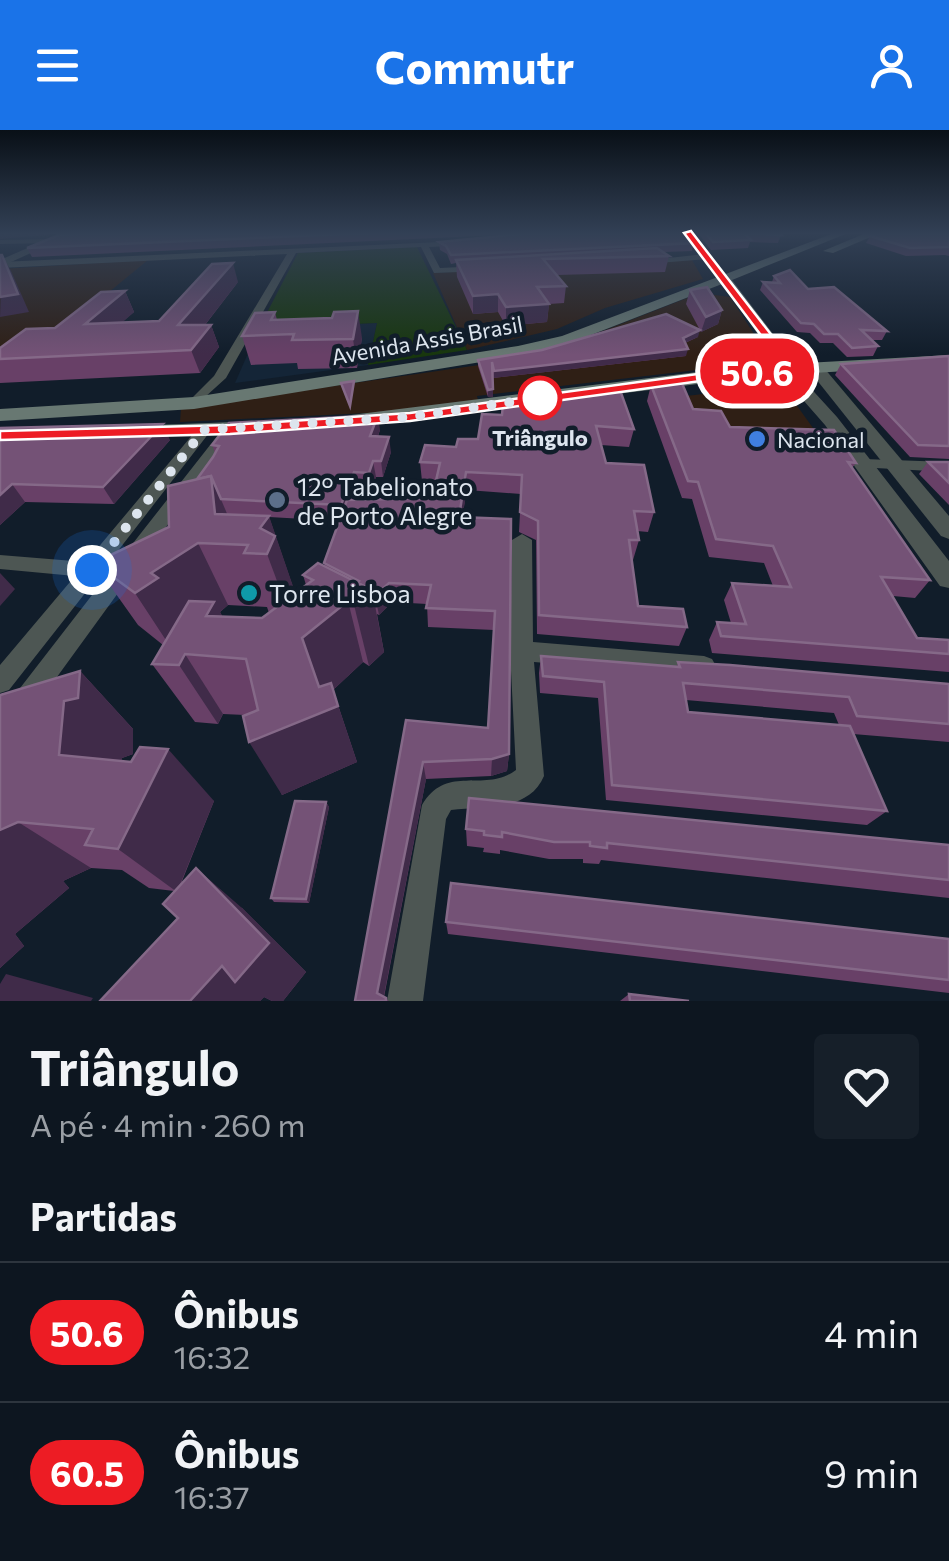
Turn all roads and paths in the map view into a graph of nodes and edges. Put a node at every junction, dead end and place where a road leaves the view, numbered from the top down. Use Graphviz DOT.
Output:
graph roads {
  1 [pos="280,274"];
  2 [pos="719,274"];
  3 [pos="751,274"];
  4 [pos="757,274"];
  5 [pos="726,282"];
  6 [pos="753,312"];
  7 [pos="949,347"];
  8 [pos="949,360"];
  9 [pos="786,366"];
  10 [pos="818,371"];
  11 [pos="220,378"];
  12 [pos="236,396"];
  13 [pos="810,398"];
  14 [pos="842,400"];
  15 [pos="194,402"];
  16 [pos="0,415"];
  17 [pos="326,423"];
  18 [pos="290,426"];
  19 [pos="230,429"];
  20 [pos="204,430"];
  21 [pos="99,432"];
  22 [pos="64,434"];
  23 [pos="0,435"];
  24 [pos="863,464"];
  25 [pos="895,465"];
  26 [pos="949,467"];
  27 [pos="158,488"];
  28 [pos="184,490"];
  29 [pos="949,532"];
  30 [pos="522,540"];
  31 [pos="0,562"];
  32 [pos="92,570"];
  33 [pos="122,572"];
  34 [pos="949,578"];
  35 [pos="522,651"];
  36 [pos="735,669"];
  37 [pos="0,684"];
  38 [pos="0,734"];
  39 [pos="405,1001"];
  1 -- 11 [label="street"];
  2 -- 5 [label="street"];
  3 -- 5 [label="main road, Avenida Assis Brasil"];
  4 -- 6 [label="main road"];
  5 -- 6 [label="main road"];
  5 -- 12 [label="main road, Avenida Assis Brasil"];
  6 -- 9 [label="main road"];
  7 -- 9 [label="main road"];
  8 -- 10 [label="main road"];
  9 -- 10 [label="main road"];
  9 -- 13 [label="street"];
  9 -- 17 [label="main road"];
  10 -- 14 [label="street"];
  11 -- 12 [label="street"];
  11 -- 15 [label="street"];
  12 -- 15 [label="main road, Avenida Assis Brasil"];
  13 -- 14 [label="street"];
  13 -- 24 [label="street"];
  14 -- 25 [label="street"];
  15 -- 16 [label="main road, Avenida Assis Brasil"];
  18 -- 19 [label="main road"];
  19 -- 20 [label="main road"];
  19 -- 28 [label="street"];
  20 -- 21 [label="main road"];
  20 -- 27 [label="street"];
  22 -- 23 [label="main road"];
  24 -- 25 [label="street"];
  24 -- 34 [label="street"];
  25 -- 26 [label="street"];
  25 -- 29 [label="street"];
  27 -- 28 [label="street"];
  27 -- 32 [label="street"];
  28 -- 33 [label="street"];
  30 -- 35 [label="street"];
  31 -- 32 [label="street"];
  32 -- 33 [label="street"];
  32 -- 37 [label="street"];
  33 -- 38 [label="street"];
  35 -- 36 [label="street"];
  35 -- 39 [label="street"];
}
